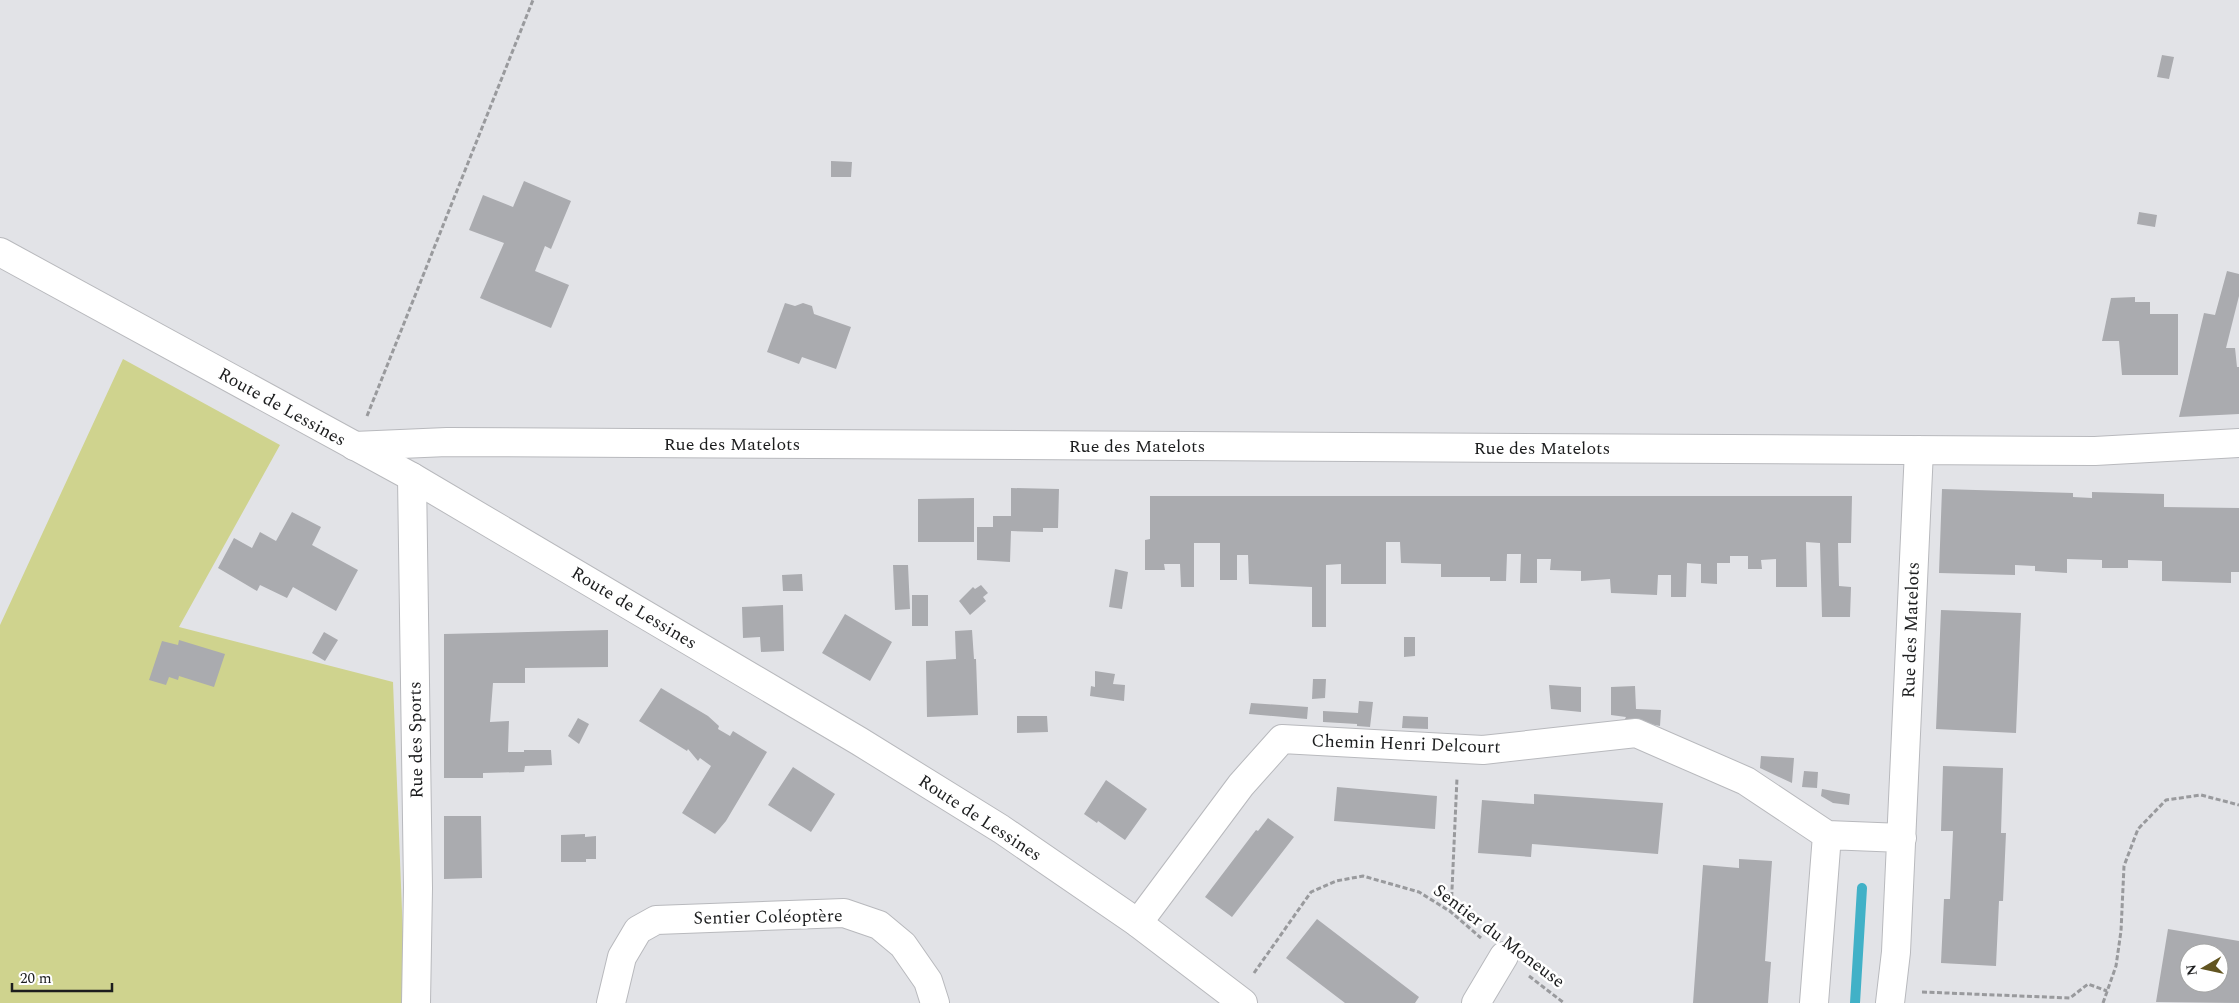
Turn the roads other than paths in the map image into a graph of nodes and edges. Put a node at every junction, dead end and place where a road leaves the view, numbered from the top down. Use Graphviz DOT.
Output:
graph roads {
  1 [pos="0,252"];
  2 [pos="2239,442"];
  3 [pos="354,446"];
  4 [pos="1919,450"];
  5 [pos="412,477"];
  6 [pos="1827,835"];
  7 [pos="1902,838"];
  8 [pos="1138,923"];
  9 [pos="1504,956"];
  10 [pos="1891,997"];
  11 [pos="1240,1000"];
  12 [pos="416,1003"];
  13 [pos="611,1003"];
  14 [pos="936,1003"];
  15 [pos="1476,1003"];
  16 [pos="1814,1003"];
  1 -- 3 [label="street, Route de Lessines"];
  2 -- 4 [label="street, Rue des Matelots"];
  3 -- 4 [label="street, Rue des Matelots"];
  3 -- 5 [label="street, Route de Lessines"];
  4 -- 7 [label="street, Rue des Matelots"];
  5 -- 8 [label="street, Route de Lessines"];
  5 -- 12 [label="street, Rue des Sports"];
  6 -- 7 [label="street"];
  6 -- 8 [label="street, Chemin Henri Delcourt"];
  6 -- 16 [label="street"];
  7 -- 10 [label="street, Rue des Matelots"];
  8 -- 11 [label="street, Route de Lessines"];
  9 -- 15 [label="street"];
  13 -- 14 [label="street, Sentier Coléoptère"];
}
